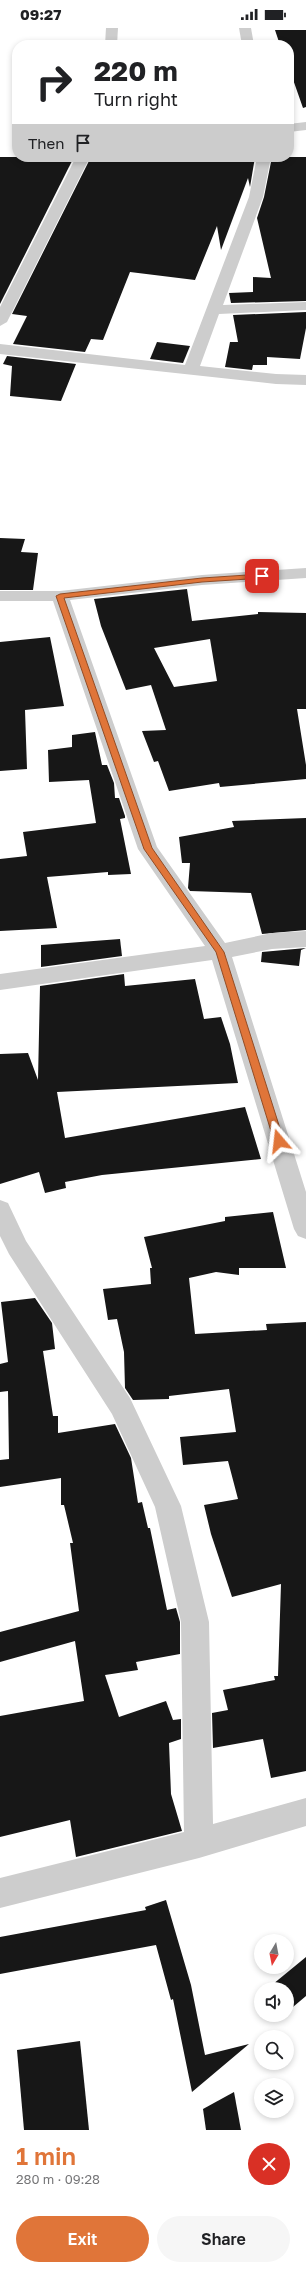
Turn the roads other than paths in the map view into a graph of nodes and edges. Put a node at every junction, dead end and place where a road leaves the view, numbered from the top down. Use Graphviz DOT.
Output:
graph roads {
  1 [pos="112,28"];
  2 [pos="245,28"];
  3 [pos="111,40"];
  4 [pos="247,40"];
  5 [pos="306,126"];
  6 [pos="294,127"];
  7 [pos="80,162"];
  8 [pos="263,162"];
  9 [pos="306,306"];
  10 [pos="213,310"];
  11 [pos="0,322"];
  12 [pos="0,349"];
  13 [pos="191,370"];
  14 [pos="306,380"];
  15 [pos="306,573"];
  16 [pos="0,596"];
  17 [pos="60,596"];
  18 [pos="306,939"];
  19 [pos="220,952"];
  20 [pos="0,982"];
  21 [pos="0,1210"];
  22 [pos="306,1229"];
  23 [pos="306,1812"];
  24 [pos="199,1843"];
  25 [pos="0,1893"];
  1 -- 3 [label="street"];
  2 -- 4 [label="street"];
  5 -- 6 [label="street"];
  7 -- 11 [label="street"];
  8 -- 10 [label="street"];
  9 -- 10 [label="street"];
  10 -- 13 [label="street"];
  12 -- 13 [label="street"];
  13 -- 14 [label="street"];
  15 -- 17 [label="street"];
  16 -- 17 [label="street"];
  17 -- 19 [label="street"];
  18 -- 19 [label="street"];
  19 -- 20 [label="street"];
  19 -- 22 [label="street"];
  21 -- 24 [label="street"];
  23 -- 24 [label="street"];
  24 -- 25 [label="street"];
}
